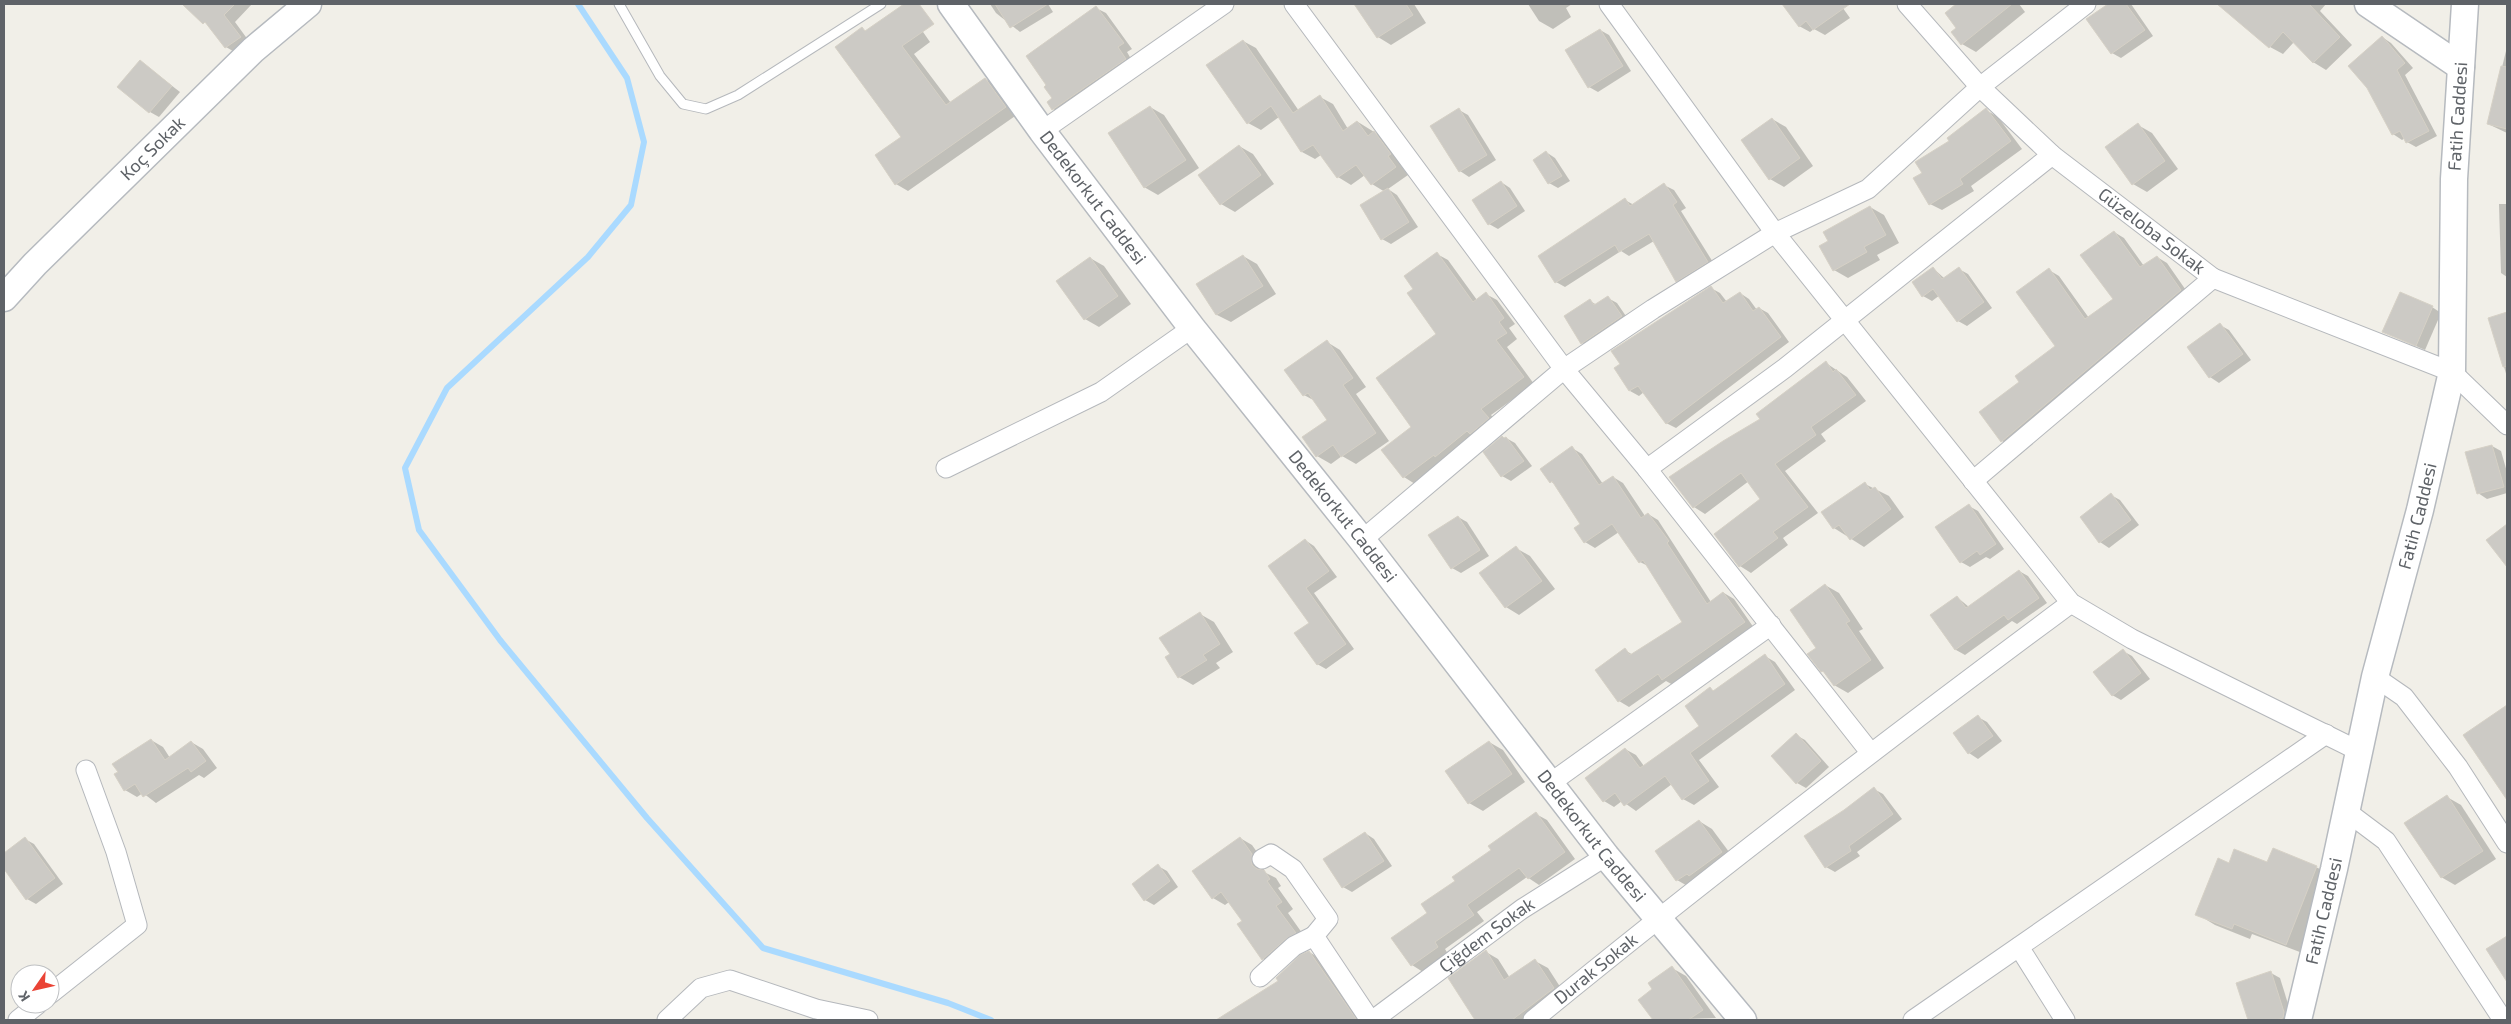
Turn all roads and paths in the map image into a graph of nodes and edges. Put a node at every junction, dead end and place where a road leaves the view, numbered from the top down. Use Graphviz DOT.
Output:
graph roads {
  1 [pos="308,4"];
  2 [pos="619,4"];
  3 [pos="881,4"];
  4 [pos="951,4"];
  5 [pos="1224,4"];
  6 [pos="1294,4"];
  7 [pos="1608,4"];
  8 [pos="1907,4"];
  9 [pos="2086,4"];
  10 [pos="2368,4"];
  11 [pos="2465,4"];
  12 [pos="2461,67"];
  13 [pos="1980,87"];
  14 [pos="1042,131"];
  15 [pos="2052,156"];
  16 [pos="1775,233"];
  17 [pos="2212,278"];
  18 [pos="4,298"];
  19 [pos="1845,321"];
  20 [pos="1192,328"];
  21 [pos="1564,369"];
  22 [pos="2452,372"];
  23 [pos="2507,424"];
  24 [pos="946,468"];
  25 [pos="1647,469"];
  26 [pos="1973,481"];
  27 [pos="1362,540"];
  28 [pos="2071,603"];
  29 [pos="1771,625"];
  30 [pos="2375,677"];
  31 [pos="2326,734"];
  32 [pos="2359,751"];
  33 [pos="1870,752"];
  34 [pos="86,770"];
  35 [pos="1549,784"];
  36 [pos="2346,811"];
  37 [pos="2507,843"];
  38 [pos="1606,856"];
  39 [pos="1262,858"];
  40 [pos="1658,918"];
  41 [pos="1314,936"];
  42 [pos="2019,947"];
  43 [pos="1260,977"];
  44 [pos="60,986"];
  45 [pos="667,1020"];
  46 [pos="868,1020"];
  47 [pos="1370,1020"];
  48 [pos="1373,1020"];
  49 [pos="1533,1020"];
  50 [pos="1743,1020"];
  51 [pos="1913,1020"];
  52 [pos="2065,1020"];
  53 [pos="2298,1020"];
  54 [pos="2503,1020"];
  1 -- 18 [label="street, Koç Sokak"];
  2 -- 3 [label="lane"];
  4 -- 14 [label="street, Dedekorkut Caddesi"];
  5 -- 14 [label="street"];
  6 -- 21 [label="street"];
  7 -- 16 [label="street"];
  8 -- 13 [label="street, Güzeloba Sokak"];
  9 -- 13 [label="street"];
  10 -- 12 [label="street"];
  11 -- 12 [label="street, Fatih Caddesi"];
  12 -- 22 [label="street, Fatih Caddesi"];
  13 -- 15 [label="street, Güzeloba Sokak"];
  13 -- 16 [label="street"];
  14 -- 20 [label="street, Dedekorkut Caddesi"];
  15 -- 17 [label="street, Güzeloba Sokak"];
  15 -- 19 [label="street"];
  16 -- 19 [label="street"];
  16 -- 21 [label="street"];
  17 -- 22 [label="street, Güzeloba Sokak"];
  17 -- 26 [label="street"];
  19 -- 25 [label="street"];
  19 -- 26 [label="street"];
  20 -- 24 [label="street"];
  20 -- 27 [label="street, Dedekorkut Caddesi"];
  21 -- 25 [label="street"];
  21 -- 27 [label="street"];
  22 -- 23 [label="street"];
  22 -- 30 [label="street, Fatih Caddesi"];
  25 -- 29 [label="street"];
  26 -- 28 [label="street"];
  27 -- 35 [label="street, Dedekorkut Caddesi"];
  28 -- 31 [label="street"];
  28 -- 33 [label="street, Durak Sokak"];
  29 -- 33 [label="street"];
  29 -- 35 [label="street"];
  30 -- 32 [label="street, Fatih Caddesi"];
  30 -- 37 [label="street"];
  31 -- 32 [label="street"];
  31 -- 42 [label="street"];
  32 -- 36 [label="street, Fatih Caddesi"];
  33 -- 40 [label="street, Durak Sokak"];
  34 -- 44 [label="street"];
  35 -- 38 [label="street, Dedekorkut Caddesi"];
  36 -- 53 [label="street, Fatih Caddesi"];
  36 -- 54 [label="street"];
  38 -- 40 [label="street, Dedekorkut Caddesi"];
  38 -- 48 [label="street, Çiğdem Sokak"];
  39 -- 41 [label="street"];
  40 -- 49 [label="street, Durak Sokak"];
  40 -- 50 [label="street, Dedekorkut Caddesi"];
  41 -- 43 [label="street"];
  41 -- 47 [label="street"];
  42 -- 51 [label="street"];
  42 -- 52 [label="street"];
  45 -- 46 [label="street"];
}
